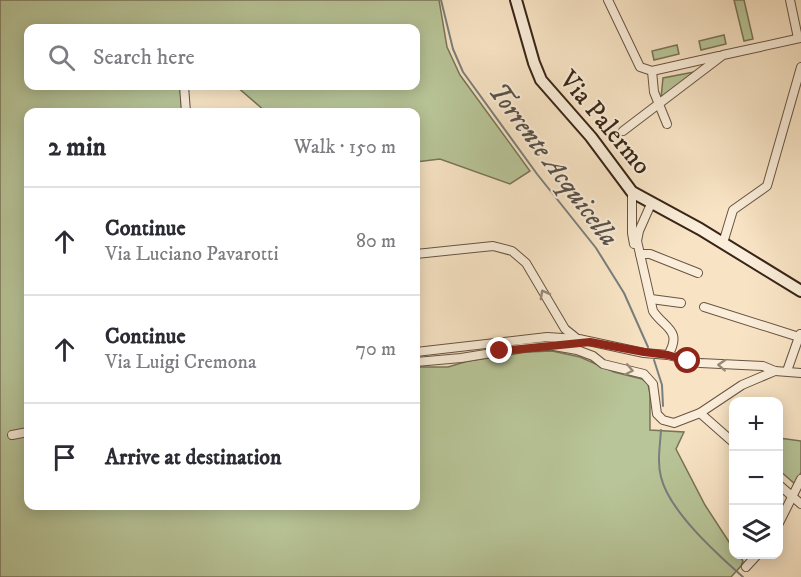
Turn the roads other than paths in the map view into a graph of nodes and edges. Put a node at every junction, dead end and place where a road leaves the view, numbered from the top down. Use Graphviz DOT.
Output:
graph roads {
  1 [pos="516,0"];
  2 [pos="608,0"];
  3 [pos="790,0"];
  4 [pos="800,38"];
  5 [pos="723,54"];
  6 [pos="801,67"];
  7 [pos="651,71"];
  8 [pos="184,90"];
  9 [pos="658,104"];
  10 [pos="186,108"];
  11 [pos="667,124"];
  12 [pos="623,131"];
  13 [pos="632,192"];
  14 [pos="651,204"];
  15 [pos="723,243"];
  16 [pos="420,254"];
  17 [pos="640,254"];
  18 [pos="698,273"];
  19 [pos="801,291"];
  20 [pos="651,299"];
  21 [pos="681,303"];
  22 [pos="704,307"];
  23 [pos="566,335"];
  24 [pos="800,335"];
  25 [pos="592,342"];
  26 [pos="554,346"];
  27 [pos="420,352"];
  28 [pos="668,355"];
  29 [pos="593,356"];
  30 [pos="420,362"];
  31 [pos="787,370"];
  32 [pos="775,371"];
  33 [pos="801,373"];
  34 [pos="700,413"];
  35 [pos="24,433"];
  36 [pos="12,435"];
  37 [pos="729,439"];
  38 [pos="801,479"];
  39 [pos="783,488"];
  40 [pos="793,497"];
  41 [pos="801,504"];
  42 [pos="783,516"];
  43 [pos="754,559"];
  44 [pos="746,567"];
  1 -- 13 [label="main road, Via Palermo"];
  2 -- 7 [label="street"];
  3 -- 4 [label="street"];
  4 -- 5 [label="street"];
  5 -- 7 [label="street"];
  5 -- 9 [label="street"];
  6 -- 15 [label="street"];
  7 -- 9 [label="street"];
  8 -- 10 [label="street"];
  9 -- 11 [label="street"];
  9 -- 12 [label="street"];
  13 -- 14 [label="main road, Via Palermo"];
  13 -- 17 [label="street"];
  14 -- 15 [label="main road, Via Palermo"];
  14 -- 17 [label="street"];
  15 -- 19 [label="main road, Via Palermo"];
  23 -- 16 [label="street, one-way"];
  17 -- 18 [label="street"];
  17 -- 20 [label="street"];
  20 -- 21 [label="street"];
  20 -- 28 [label="street"];
  22 -- 24 [label="street"];
  23 -- 25 [label="street"];
  23 -- 27 [label="street"];
  24 -- 31 [label="street"];
  25 -- 26 [label="street"];
  25 -- 28 [label="street"];
  25 -- 29 [label="street"];
  26 -- 29 [label="street"];
  26 -- 30 [label="street"];
  32 -- 28 [label="street, one-way"];
  29 -- 34 [label="street, one-way"];
  31 -- 32 [label="street"];
  31 -- 33 [label="street"];
  32 -- 34 [label="street"];
  34 -- 37 [label="street"];
  35 -- 36 [label="street"];
  38 -- 40 [label="street"];
  39 -- 40 [label="street"];
  40 -- 41 [label="street"];
  40 -- 42 [label="street"];
  43 -- 44 [label="street"];
}
